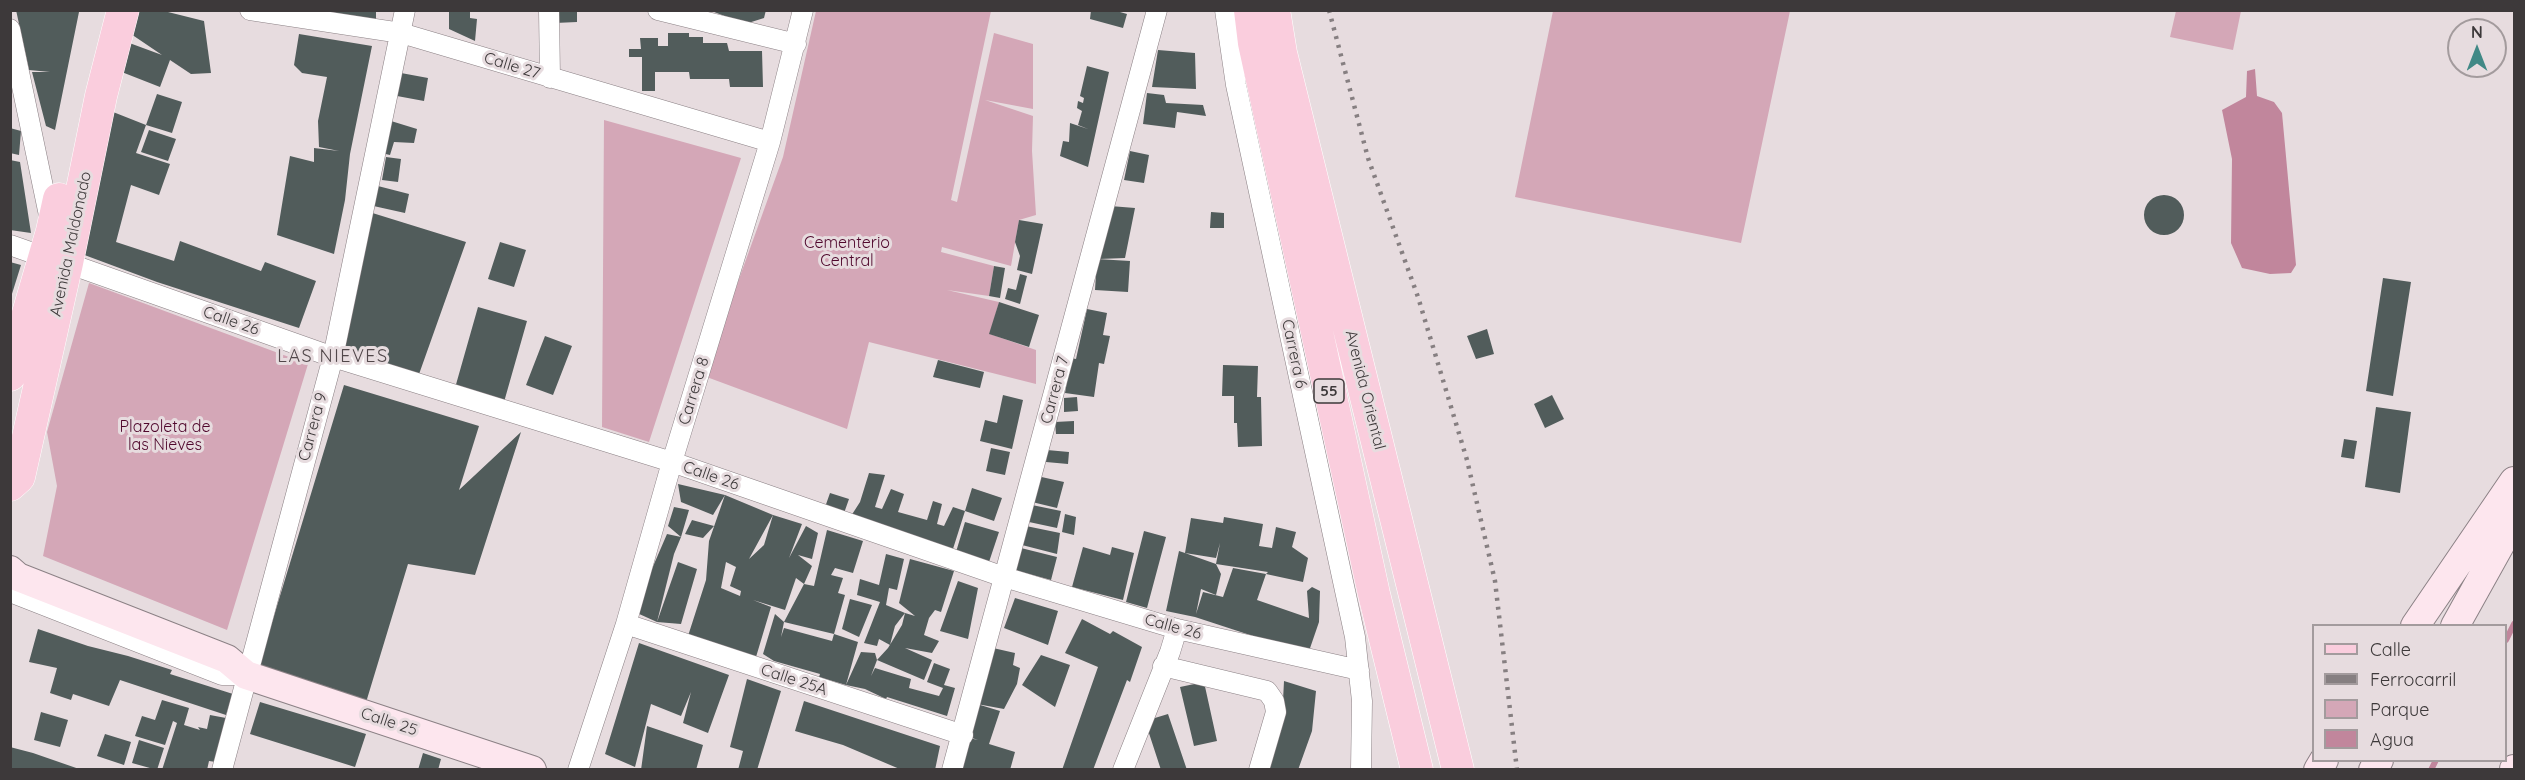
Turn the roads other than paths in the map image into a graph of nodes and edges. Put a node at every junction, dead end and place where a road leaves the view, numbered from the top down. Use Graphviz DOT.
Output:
graph roads {
  1 [pos="100,10"];
  2 [pos="123,10"];
  3 [pos="250,10"];
  4 [pos="405,10"];
  5 [pos="549,10"];
  6 [pos="658,10"];
  7 [pos="803,10"];
  8 [pos="1157,10"];
  9 [pos="1225,10"];
  10 [pos="1250,10"];
  11 [pos="1274,10"];
  12 [pos="10,29"];
  13 [pos="401,33"];
  14 [pos="796,44"];
  15 [pos="550,78"];
  16 [pos="770,142"];
  17 [pos="10,245"];
  18 [pos="55,250"];
  19 [pos="333,357"];
  20 [pos="10,375"];
  21 [pos="672,462"];
  22 [pos="2514,481"];
  23 [pos="14,489"];
  24 [pos="2514,520"];
  25 [pos="10,570"];
  26 [pos="1004,577"];
  27 [pos="10,592"];
  28 [pos="626,624"];
  29 [pos="2416,624"];
  30 [pos="2456,624"];
  31 [pos="1176,629"];
  32 [pos="1163,666"];
  33 [pos="1359,670"];
  34 [pos="246,675"];
  35 [pos="963,735"];
  36 [pos="222,770"];
  37 [pos="532,770"];
  38 [pos="578,770"];
  39 [pos="952,770"];
  40 [pos="1123,770"];
  41 [pos="1258,770"];
  42 [pos="1360,770"];
  43 [pos="1417,770"];
  44 [pos="1458,770"];
  1 -- 18 [label="main road, Avenida Maldonado"];
  2 -- 18 [label="main road, Avenida Maldonado"];
  3 -- 13 [label="street, Calle 27"];
  4 -- 13 [label="street, Carrera 9"];
  5 -- 15 [label="street"];
  6 -- 14 [label="street"];
  7 -- 14 [label="street, Carrera 8"];
  8 -- 26 [label="street, Carrera 7"];
  9 -- 33 [label="street, Carrera 6"];
  10 -- 43 [label="main road, Avenida Oriental / 55"];
  11 -- 44 [label="main road, Avenida Oriental / 55"];
  12 -- 18 [label="street"];
  13 -- 15 [label="street, Calle 27"];
  13 -- 19 [label="street, Carrera 9"];
  14 -- 16 [label="street, Carrera 8"];
  15 -- 16 [label="street, Calle 27"];
  16 -- 21 [label="street, Carrera 8"];
  17 -- 18 [label="street, Calle 26"];
  18 -- 19 [label="street, Calle 26"];
  18 -- 20 [label="main road, Avenida Maldonado"];
  18 -- 23 [label="main road, Avenida Maldonado"];
  19 -- 21 [label="street, Calle 26"];
  19 -- 34 [label="street, Carrera 9"];
  21 -- 26 [label="street, Calle 26"];
  21 -- 28 [label="street, Carrera 8"];
  22 -- 29 [label="main road"];
  24 -- 30 [label="main road"];
  25 -- 34 [label="main road, Calle 25"];
  26 -- 31 [label="street, Calle 26"];
  26 -- 35 [label="street, Carrera 7"];
  27 -- 34 [label="street, Calle 25"];
  28 -- 35 [label="street, Calle 25A"];
  28 -- 38 [label="street, Carrera 8"];
  31 -- 32 [label="street"];
  31 -- 33 [label="street, Calle 26"];
  32 -- 40 [label="street"];
  32 -- 41 [label="street"];
  33 -- 42 [label="street, Carrera 6"];
  34 -- 36 [label="street, Carrera 9"];
  34 -- 37 [label="main road, Calle 25"];
  35 -- 39 [label="street, Carrera 7"];
}
